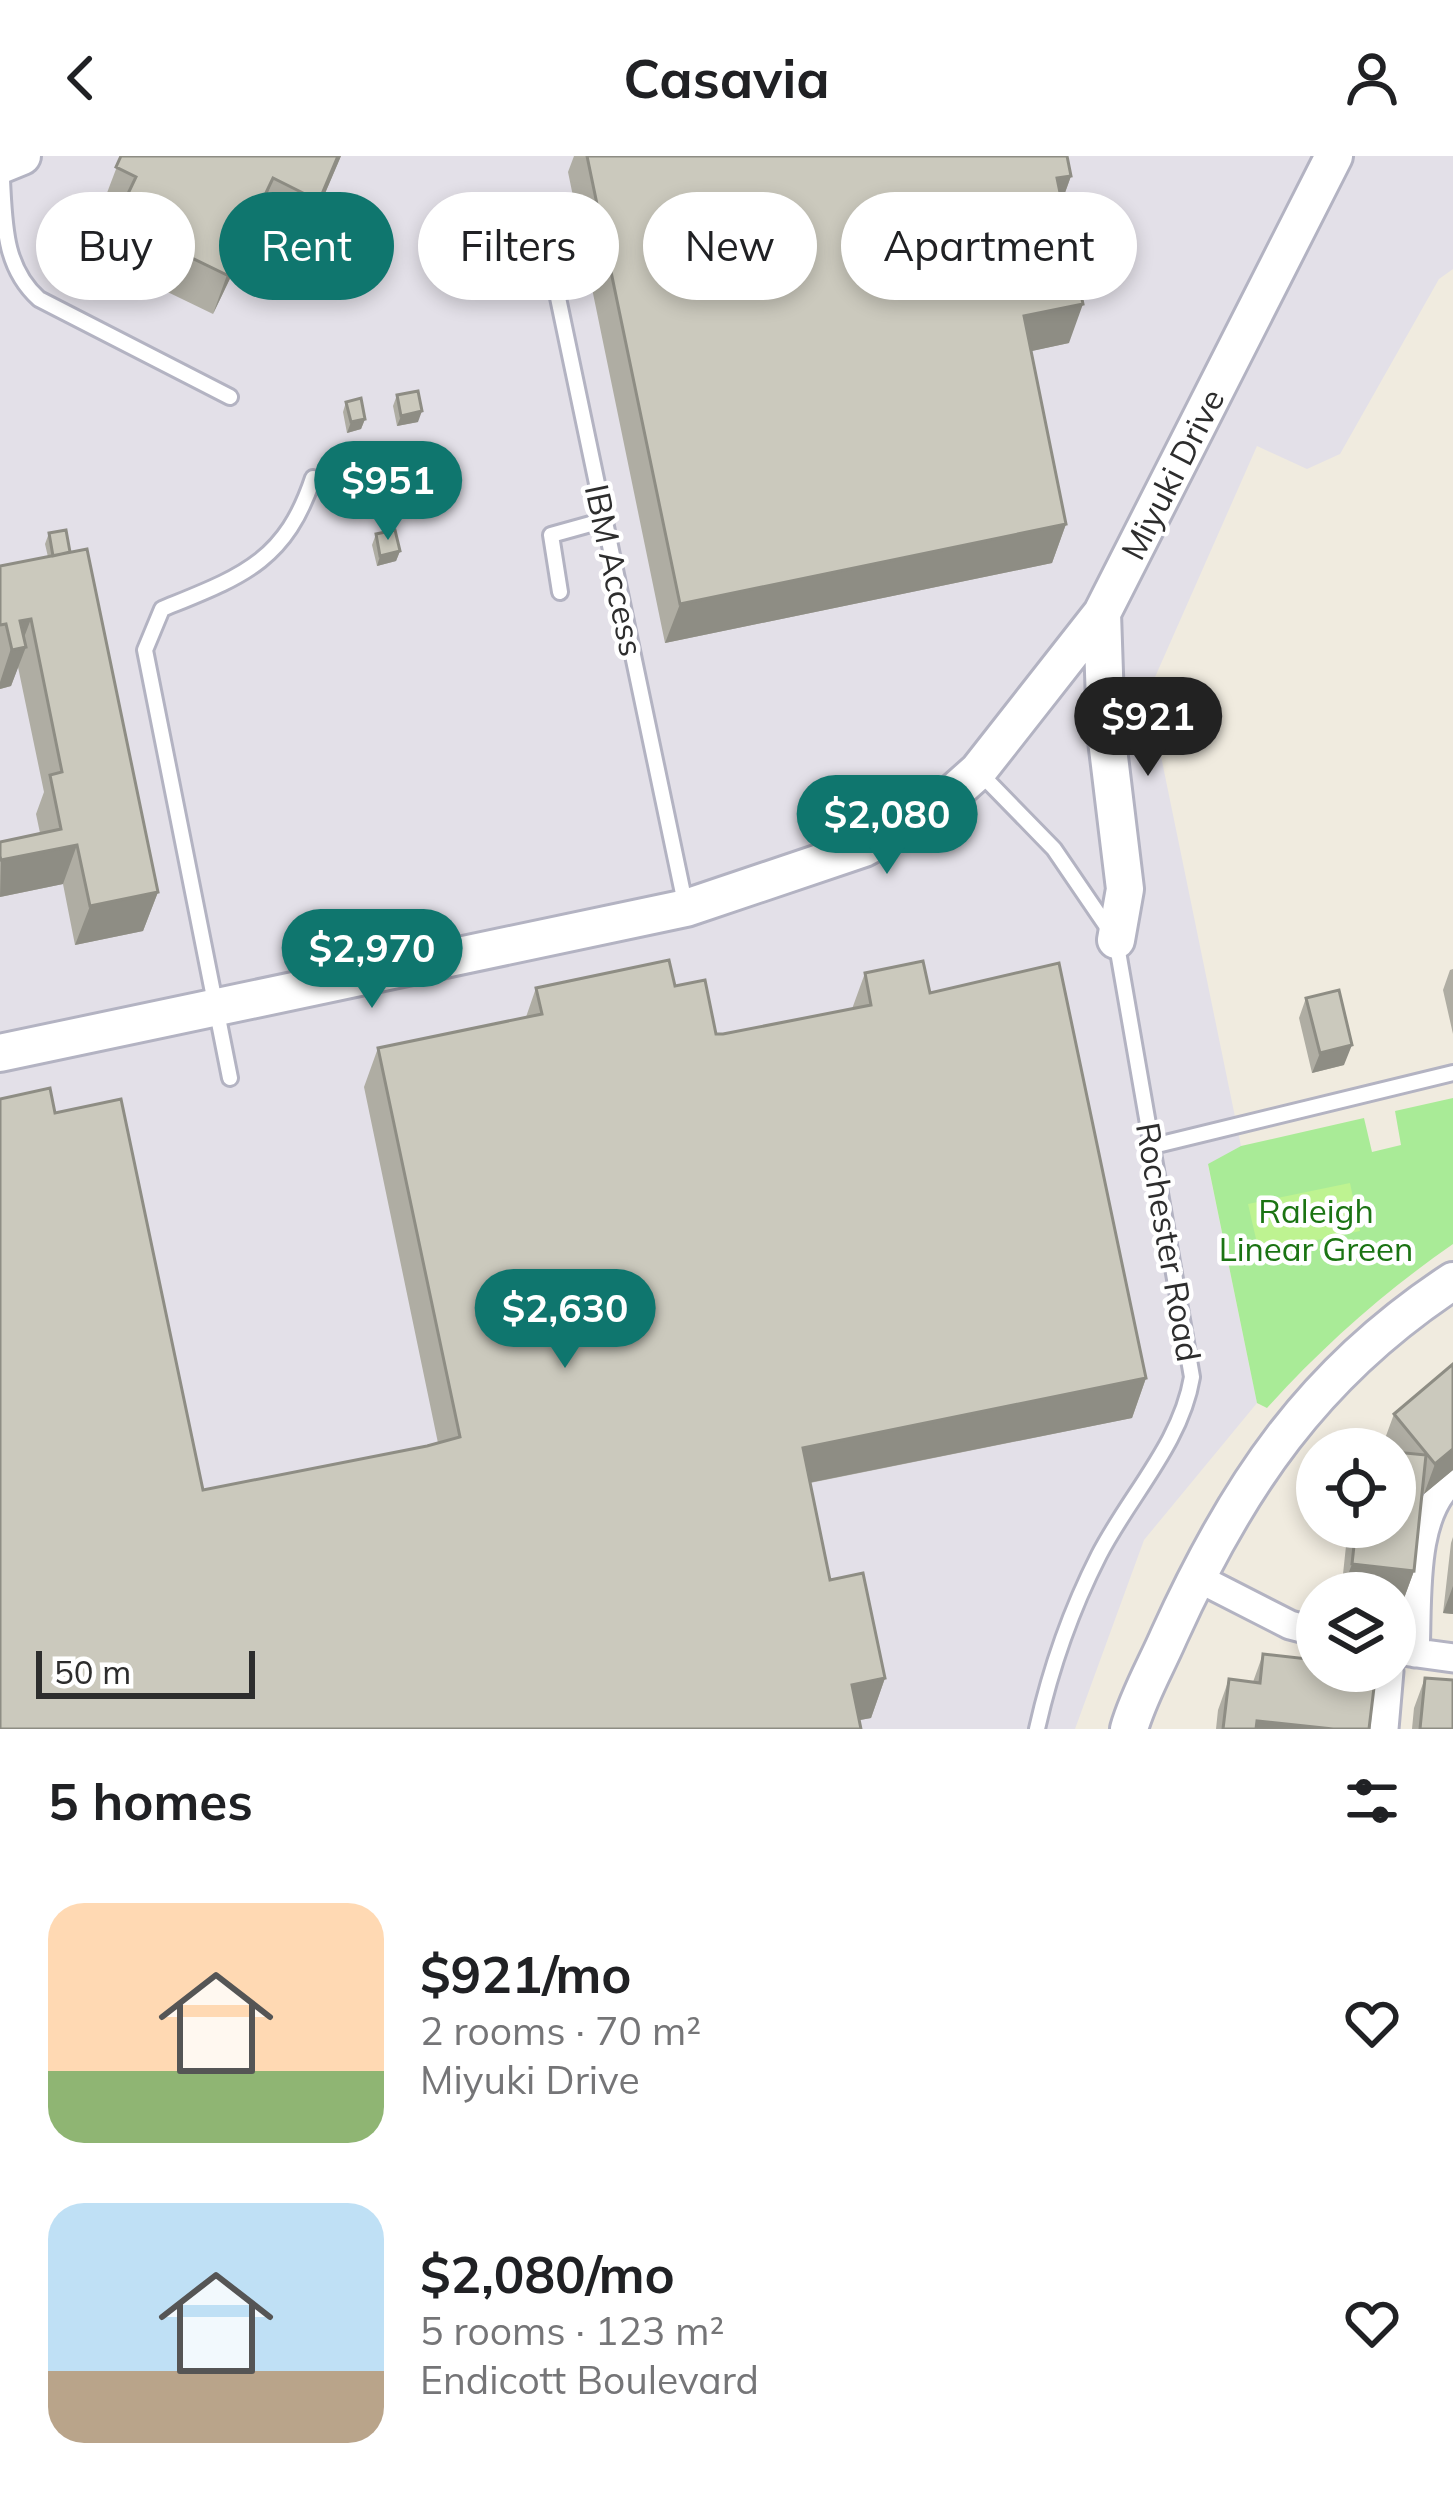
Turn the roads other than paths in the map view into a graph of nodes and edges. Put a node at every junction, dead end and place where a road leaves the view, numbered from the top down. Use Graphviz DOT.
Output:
graph roads {
  1 [pos="22,156"];
  2 [pos="1334,156"];
  3 [pos="0,165"];
  4 [pos="559,300"];
  5 [pos="230,397"];
  6 [pos="313,478"];
  7 [pos="605,520"];
  8 [pos="560,592"];
  9 [pos="1102,613"];
  10 [pos="978,771"];
  11 [pos="686,908"];
  12 [pos="1116,940"];
  13 [pos="215,1007"];
  14 [pos="0,1053"];
  15 [pos="1453,1073"];
  16 [pos="230,1078"];
  17 [pos="1154,1146"];
  18 [pos="1453,1281"];
  19 [pos="1453,1480"];
  20 [pos="1440,1530"];
  21 [pos="1196,1577"];
  22 [pos="1416,1614"];
  23 [pos="1296,1626"];
  24 [pos="1416,1653"];
  25 [pos="1453,1658"];
  26 [pos="1387,1692"];
  27 [pos="1037,1729"];
  28 [pos="1129,1729"];
  29 [pos="1384,1729"];
  1 -- 3 [label="street"];
  2 -- 9 [label="street, Miyuki Drive"];
  3 -- 5 [label="lane"];
  4 -- 7 [label="lane, IBM Access"];
  6 -- 13 [label="lane"];
  7 -- 8 [label="lane"];
  7 -- 11 [label="lane, IBM Access"];
  9 -- 10 [label="street, Miyuki Drive"];
  9 -- 12 [label="street"];
  10 -- 11 [label="street, Miyuki Drive"];
  10 -- 12 [label="lane, Rochester Road"];
  11 -- 13 [label="street, Miyuki Drive"];
  12 -- 17 [label="lane, Rochester Road"];
  13 -- 14 [label="street, Miyuki Drive"];
  13 -- 16 [label="lane"];
  15 -- 17 [label="lane"];
  17 -- 27 [label="lane, Rochester Road"];
  18 -- 21 [label="street"];
  19 -- 20 [label="street"];
  20 -- 22 [label="street"];
  21 -- 23 [label="street"];
  21 -- 28 [label="street"];
  24 -- 25 [label="street"];
  26 -- 29 [label="street"];
}
